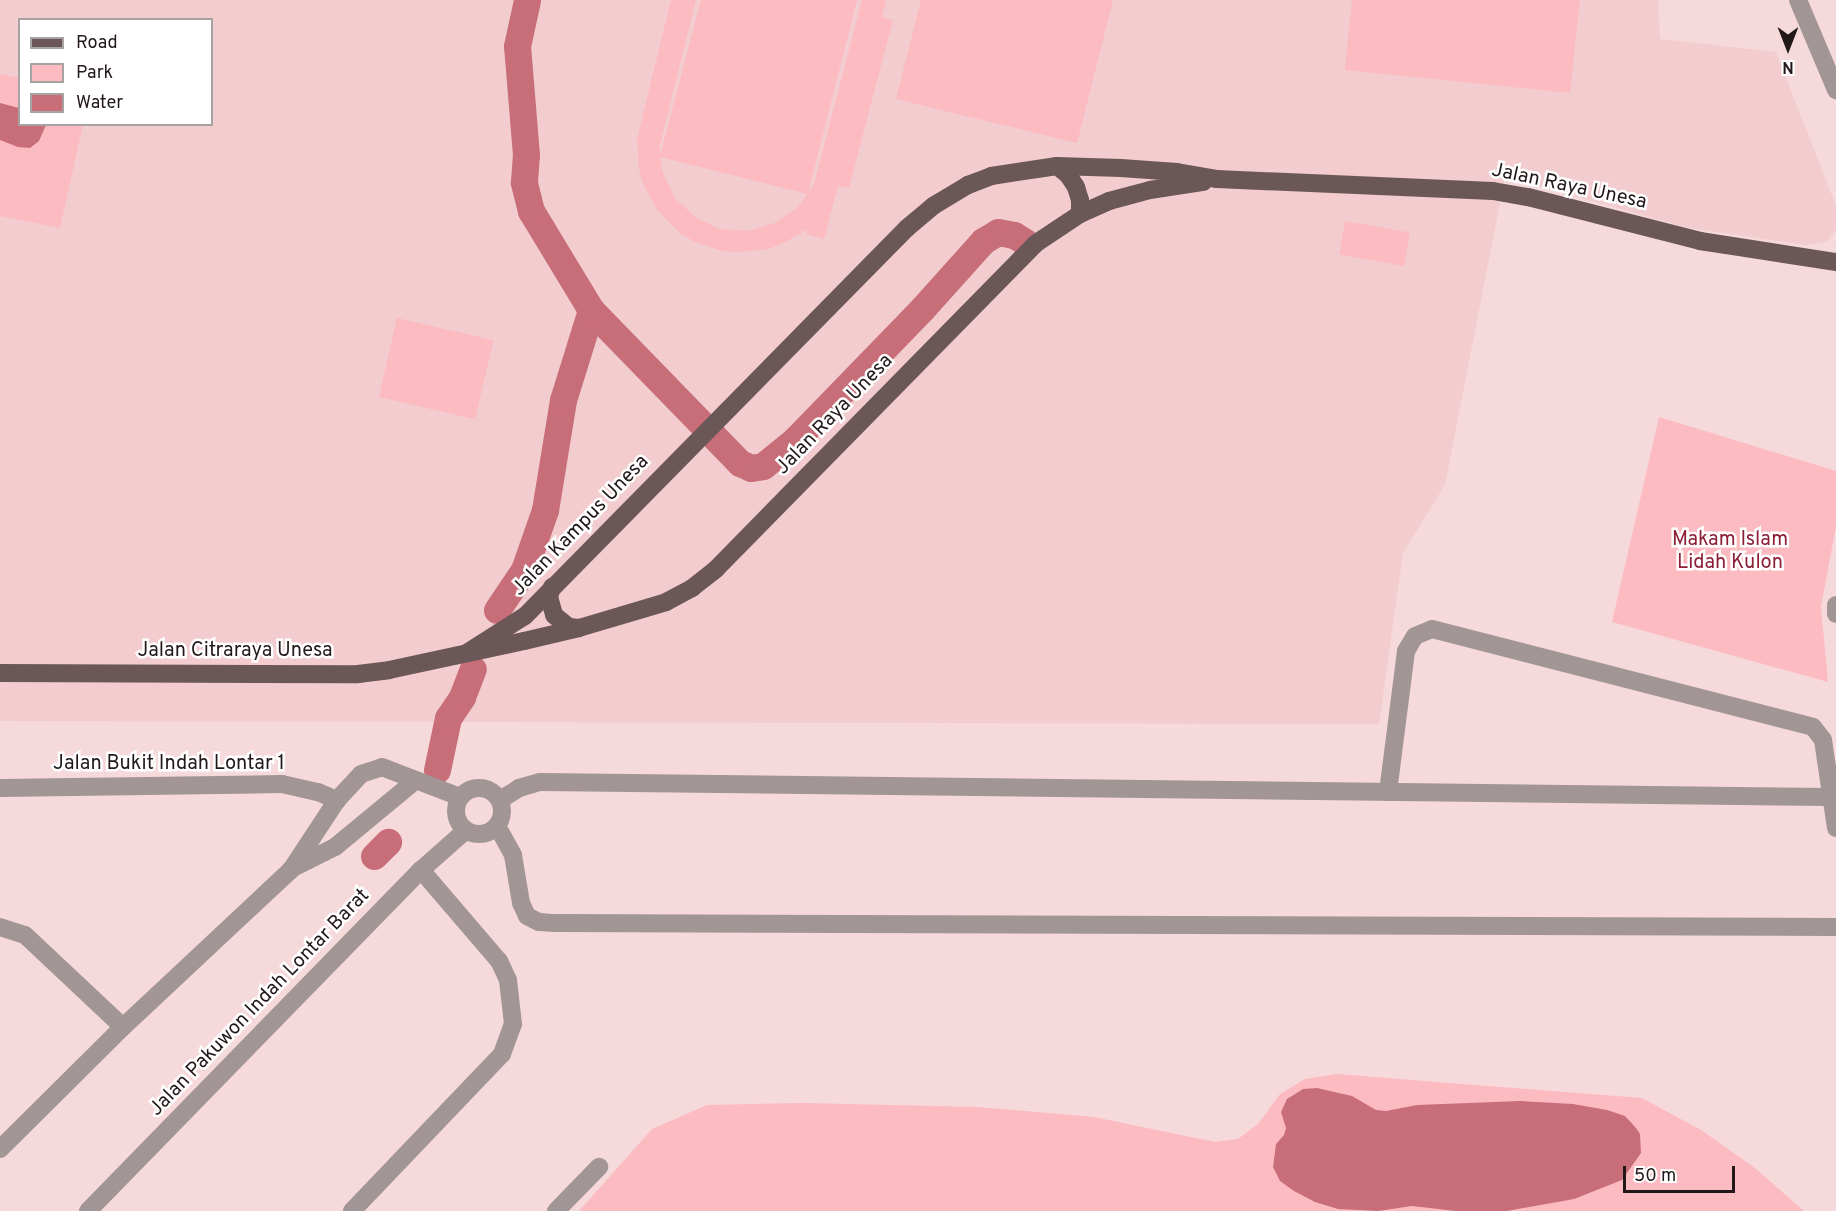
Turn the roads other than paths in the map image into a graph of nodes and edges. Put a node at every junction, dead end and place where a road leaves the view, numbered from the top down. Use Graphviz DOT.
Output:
graph roads {
  1 [pos="1798,0"];
  2 [pos="1836,90"];
  3 [pos="1057,166"];
  4 [pos="1217,179"];
  5 [pos="1080,214"];
  6 [pos="1836,262"];
  7 [pos="716,420"];
  8 [pos="552,587"];
  9 [pos="1836,605"];
  10 [pos="1836,614"];
  11 [pos="579,628"];
  12 [pos="468,652"];
  13 [pos="0,674"];
  14 [pos="416,780"];
  15 [pos="0,788"];
  16 [pos="1389,792"];
  17 [pos="460,797"];
  18 [pos="1831,797"];
  19 [pos="336,800"];
  20 [pos="500,800"];
  21 [pos="497,826"];
  22 [pos="1836,828"];
  23 [pos="466,830"];
  24 [pos="291,870"];
  25 [pos="421,870"];
  26 [pos="0,927"];
  27 [pos="1836,927"];
  28 [pos="123,1027"];
  29 [pos="0,1149"];
  30 [pos="599,1167"];
  31 [pos="88,1211"];
  32 [pos="352,1211"];
  33 [pos="556,1211"];
  1 -- 2 [label="street"];
  3 -- 4 [label="main road, Jalan Raya Unesa"];
  3 -- 5 [label="main road"];
  3 -- 7 [label="main road, Jalan Raya Unesa"];
  4 -- 5 [label="main road, Jalan Raya Unesa"];
  4 -- 6 [label="main road, Jalan Raya Unesa"];
  5 -- 11 [label="main road, Jalan Raya Unesa"];
  7 -- 8 [label="main road, Jalan Kampus Unesa"];
  8 -- 11 [label="main road"];
  8 -- 12 [label="main road, Jalan Kampus Unesa"];
  9 -- 10 [label="street"];
  11 -- 12 [label="main road, Jalan Raya Unesa"];
  12 -- 13 [label="main road, Jalan Citraraya Unesa"];
  14 -- 17 [label="street"];
  14 -- 19 [label="street"];
  14 -- 24 [label="street"];
  15 -- 19 [label="street, Jalan Bukit Indah Lontar 1"];
  16 -- 18 [label="street"];
  16 -- 18 [label="street"];
  16 -- 20 [label="street"];
  17 -- 20 [label="street"];
  17 -- 23 [label="street"];
  18 -- 22 [label="street"];
  19 -- 24 [label="street"];
  20 -- 21 [label="street"];
  21 -- 23 [label="street"];
  21 -- 27 [label="street"];
  23 -- 25 [label="street, Jalan Pakuwon Indah Lontar Barat"];
  24 -- 28 [label="street"];
  25 -- 31 [label="street, Jalan Pakuwon Indah Lontar Barat"];
  25 -- 32 [label="street"];
  26 -- 28 [label="street"];
  28 -- 29 [label="street"];
  30 -- 33 [label="street"];
}
